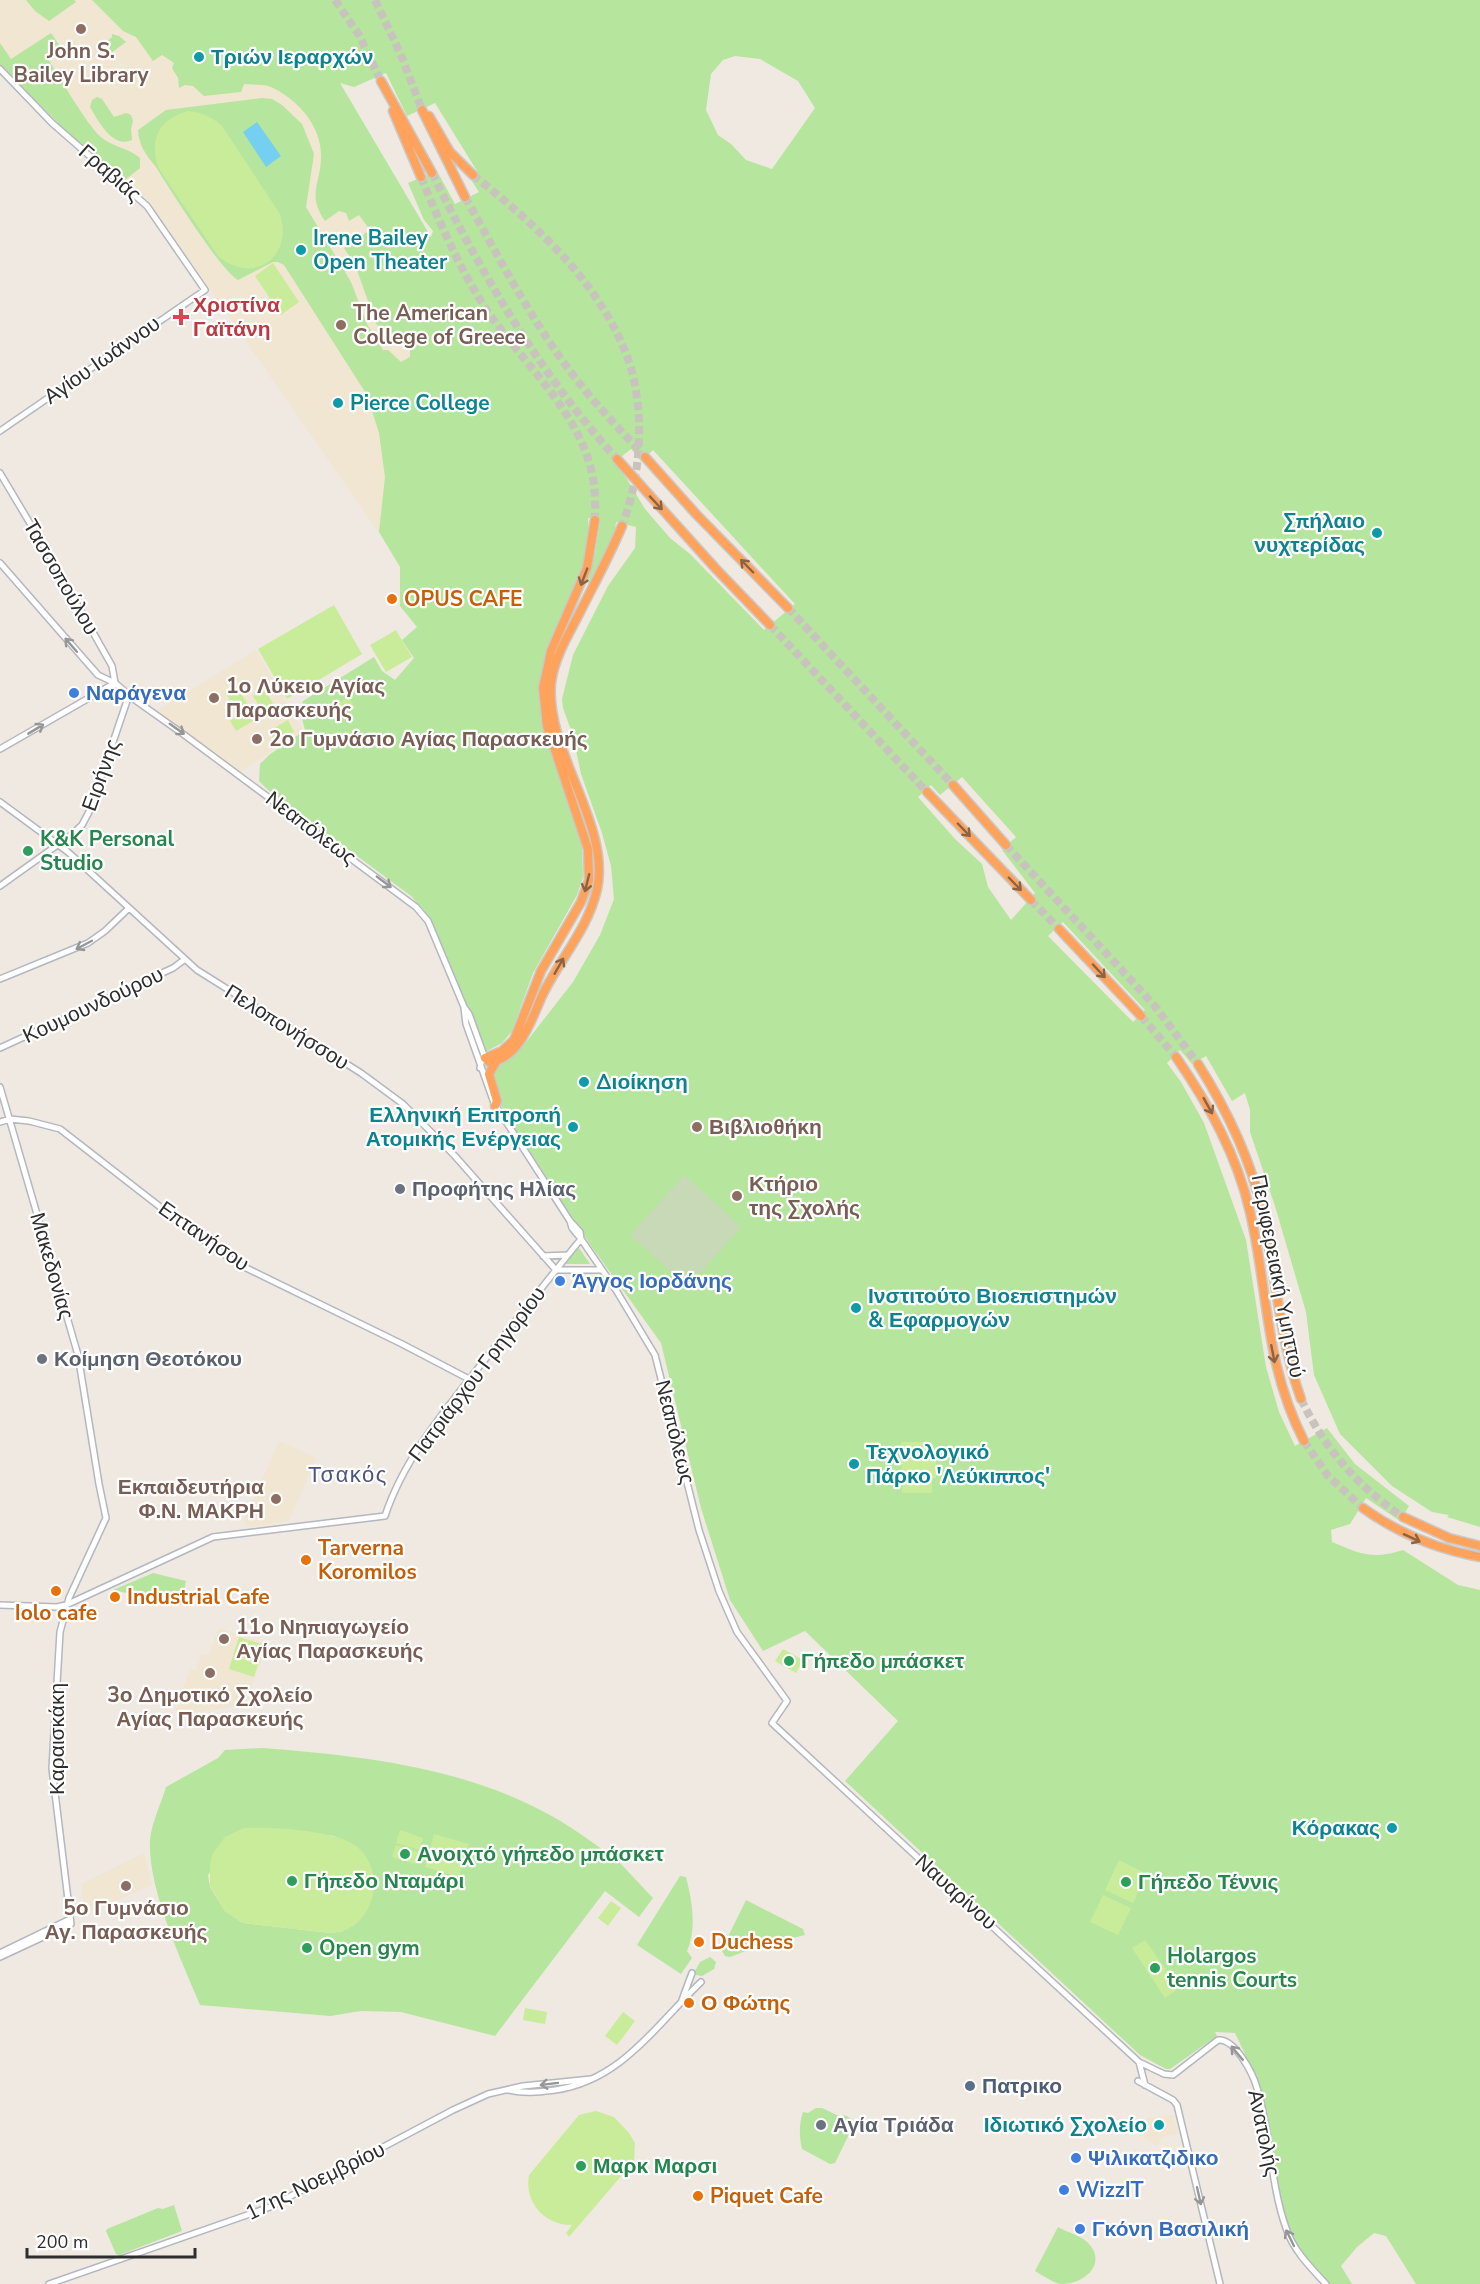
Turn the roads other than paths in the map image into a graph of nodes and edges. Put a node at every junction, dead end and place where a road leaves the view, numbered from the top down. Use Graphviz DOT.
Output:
graph roads {
  1 [pos="0,69"];
  2 [pos="381,81"];
  3 [pos="388,95"];
  4 [pos="432,173"];
  5 [pos="473,175"];
  6 [pos="421,177"];
  7 [pos="465,197"];
  8 [pos="205,290"];
  9 [pos="0,431"];
  10 [pos="645,457"];
  11 [pos="617,459"];
  12 [pos="0,473"];
  13 [pos="594,520"];
  14 [pos="622,526"];
  15 [pos="0,563"];
  16 [pos="788,608"];
  17 [pos="770,625"];
  18 [pos="115,683"];
  19 [pos="129,695"];
  20 [pos="0,749"];
  21 [pos="953,784"];
  22 [pos="927,792"];
  23 [pos="0,802"];
  24 [pos="58,844"];
  25 [pos="1006,845"];
  26 [pos="0,886"];
  27 [pos="1030,900"];
  28 [pos="129,908"];
  29 [pos="1059,929"];
  30 [pos="184,960"];
  31 [pos="0,980"];
  32 [pos="464,1007"];
  33 [pos="1141,1016"];
  34 [pos="0,1048"];
  35 [pos="1176,1057"];
  36 [pos="485,1058"];
  37 [pos="497,1060"];
  38 [pos="1198,1064"];
  39 [pos="480,1068"];
  40 [pos="0,1087"];
  41 [pos="495,1106"];
  42 [pos="10,1119"];
  43 [pos="0,1122"];
  44 [pos="581,1239"];
  45 [pos="568,1255"];
  46 [pos="543,1256"];
  47 [pos="556,1270"];
  48 [pos="602,1270"];
  49 [pos="469,1379"];
  50 [pos="1301,1399"];
  51 [pos="1304,1441"];
  52 [pos="1363,1508"];
  53 [pos="1403,1517"];
  54 [pos="106,1518"];
  55 [pos="1480,1546"];
  56 [pos="1480,1557"];
  57 [pos="69,1604"];
  58 [pos="0,1605"];
  59 [pos="772,1723"];
  60 [pos="0,1955"];
  61 [pos="692,1973"];
  62 [pos="701,1982"];
  63 [pos="681,2001"];
  64 [pos="1139,2062"];
  65 [pos="1173,2075"];
  66 [pos="1138,2081"];
  67 [pos="1145,2085"];
  68 [pos="49,2284"];
  69 [pos="1220,2284"];
  70 [pos="1326,2284"];
  1 -- 8 [label="street, Γραβιάς"];
  2 -- 3 [label="highway"];
  3 -- 4 [label="highway"];
  3 -- 6 [label="highway"];
  5 -- 7 [label="highway"];
  8 -- 9 [label="street, Αγίου Ιωάννου"];
  16 -- 10 [label="highway, one-way"];
  11 -- 17 [label="highway, one-way"];
  12 -- 18 [label="street, Τασσοπούλου"];
  13 -- 36 [label="highway, one-way"];
  37 -- 14 [label="highway, one-way"];
  18 -- 15 [label="street, Νεαπόλεως, one-way"];
  18 -- 19 [label="street, Νεαπόλεως"];
  20 -- 18 [label="street, one-way"];
  19 -- 24 [label="street, Ειρήνης"];
  19 -- 32 [label="street, Νεαπόλεως, one-way"];
  21 -- 25 [label="highway"];
  22 -- 27 [label="highway, one-way"];
  23 -- 24 [label="street, Πελοπονήσσου"];
  24 -- 26 [label="street, Ειρήνης"];
  24 -- 28 [label="street, Πελοπονήσσου"];
  28 -- 30 [label="street, Πελοπονήσσου"];
  28 -- 31 [label="street, one-way"];
  29 -- 33 [label="highway, one-way"];
  30 -- 34 [label="street, Κουμουνδούρου"];
  30 -- 46 [label="street, Πελοπονήσσου"];
  32 -- 36 [label="street"];
  32 -- 39 [label="street, Νεαπόλεως"];
  35 -- 51 [label="highway, Περιφερειακή Υμηττού, one-way"];
  36 -- 37 [label="highway"];
  36 -- 39 [label="street"];
  37 -- 41 [label="highway"];
  38 -- 50 [label="highway, Περιφερειακή Υμηττού"];
  39 -- 41 [label="street, Νεαπόλεως"];
  40 -- 42 [label="street, Μακεδονίας"];
  41 -- 44 [label="street, Νεαπόλεως"];
  42 -- 43 [label="street"];
  42 -- 49 [label="street, Επτανήσου"];
  42 -- 54 [label="street, Μακεδονίας"];
  44 -- 45 [label="street, Πατριάρχου Γρηγορίου"];
  44 -- 48 [label="street, Νεαπόλεως"];
  45 -- 46 [label="street"];
  45 -- 47 [label="street, Πατριάρχου Γρηγορίου"];
  46 -- 47 [label="street, Πελοπονήσσου"];
  47 -- 48 [label="street"];
  47 -- 49 [label="street, Πατριάρχου Γρηγορίου"];
  48 -- 59 [label="street, Νεαπόλεως"];
  49 -- 57 [label="street, Πατριάρχου Γρηγορίου"];
  52 -- 56 [label="highway, one-way"];
  53 -- 55 [label="highway"];
  54 -- 57 [label="street, Καραισκάκη"];
  57 -- 58 [label="street"];
  57 -- 60 [label="street, Καραισκάκη"];
  59 -- 64 [label="street, Ναυαρίνου"];
  61 -- 63 [label="street, 17ης Νοεμβρίου"];
  62 -- 63 [label="street, 17ης Νοεμβρίου"];
  63 -- 68 [label="street, 17ης Νοεμβρίου"];
  64 -- 65 [label="street, Ναυαρίνου"];
  64 -- 67 [label="street"];
  70 -- 65 [label="street, Ανατολής, one-way"];
  66 -- 67 [label="street"];
  67 -- 69 [label="street, one-way"];
}
